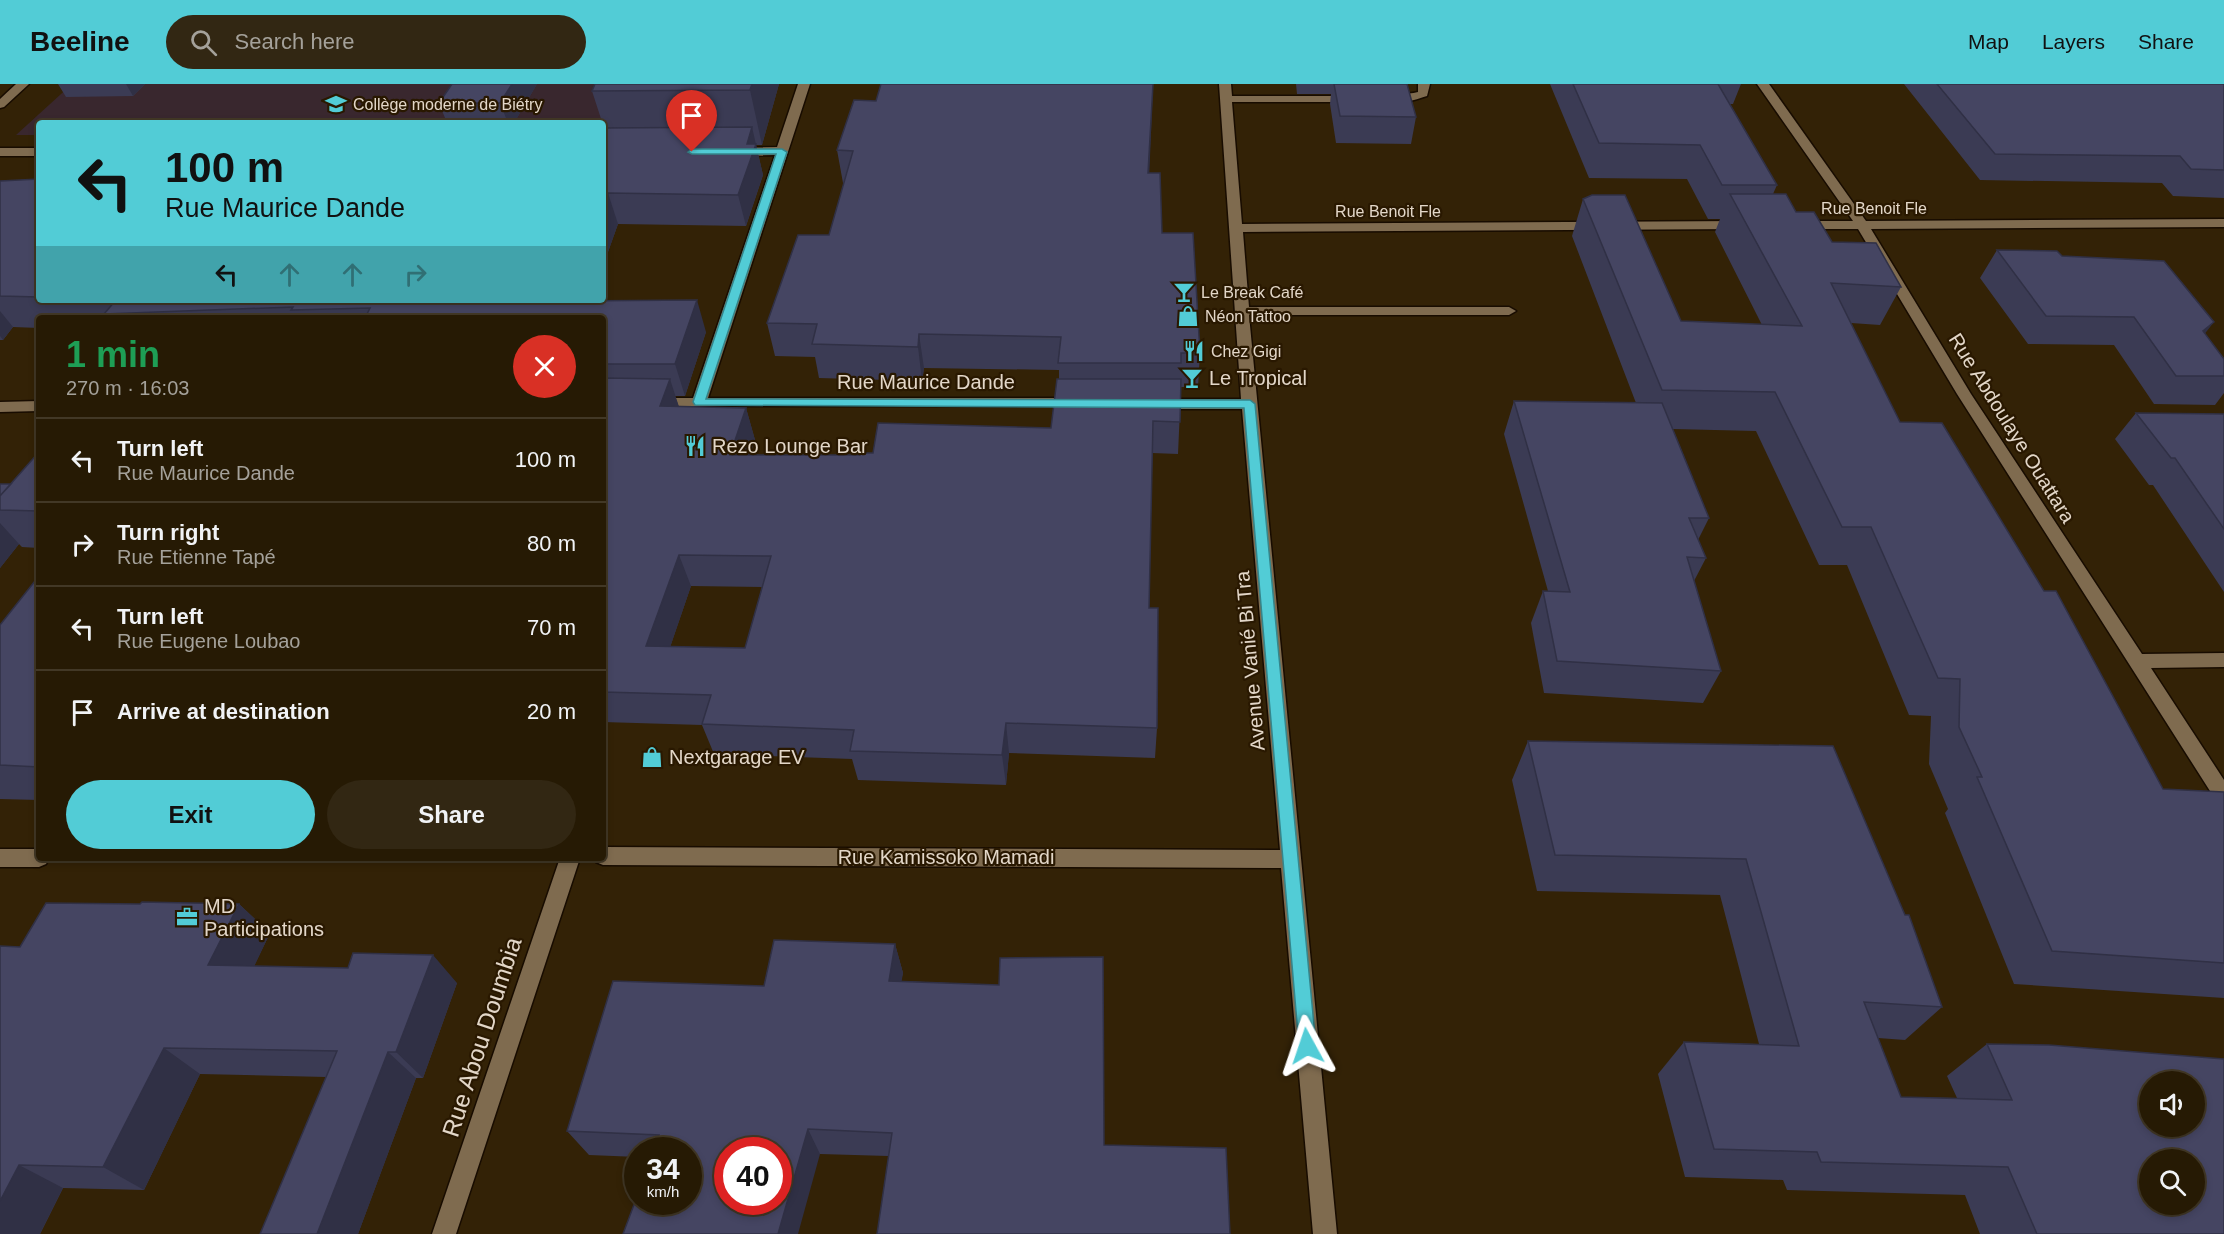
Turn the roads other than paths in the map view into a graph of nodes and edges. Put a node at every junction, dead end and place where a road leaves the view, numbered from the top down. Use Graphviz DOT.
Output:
graph roads {
  1 [pos="23,84"];
  2 [pos="804,84"];
  3 [pos="1424,84"];
  4 [pos="1763,84"];
  5 [pos="1226,92"];
  6 [pos="0,105"];
  7 [pos="0,152"];
  8 [pos="36,152"];
  9 [pos="722,152"];
  10 [pos="782,152"];
  11 [pos="2224,223"];
  12 [pos="1756,225"];
  13 [pos="1791,225"];
  14 [pos="1862,225"];
  15 [pos="1237,228"];
  16 [pos="1242,311"];
  17 [pos="1509,311"];
  18 [pos="699,402"];
  19 [pos="639,403"];
  20 [pos="1094,404"];
  21 [pos="1142,404"];
  22 [pos="1250,404"];
  23 [pos="36,406"];
  24 [pos="0,407"];
  25 [pos="2224,660"];
  26 [pos="2136,661"];
  27 [pos="2224,796"];
  28 [pos="606,855"];
  29 [pos="0,858"];
  30 [pos="36,858"];
  31 [pos="1290,859"];
  32 [pos="569,861"];
  33 [pos="444,1234"];
  34 [pos="1325,1234"];
  1 -- 6 [label="street"];
  2 -- 10 [label="street"];
  3 -- 5 [label="street"];
  4 -- 14 [label="street, Rue Abdoulaye Ouattara"];
  5 -- 15 [label="street, Avenue Vanié Bi Tra"];
  7 -- 8 [label="street"];
  9 -- 10 [label="street"];
  10 -- 18 [label="street"];
  11 -- 14 [label="street, Rue Benoit Fle"];
  12 -- 15 [label="street, Rue Benoit Fle"];
  13 -- 14 [label="street, Rue Benoit Fle"];
  14 -- 26 [label="street, Rue Abdoulaye Ouattara"];
  15 -- 16 [label="street, Avenue Vanié Bi Tra"];
  16 -- 17 [label="street"];
  16 -- 22 [label="street, Avenue Vanié Bi Tra"];
  18 -- 19 [label="street, Rue Maurice Dande"];
  18 -- 20 [label="street, Rue Maurice Dande"];
  21 -- 22 [label="street"];
  22 -- 31 [label="street, Avenue Vanié Bi Tra"];
  23 -- 24 [label="street"];
  25 -- 26 [label="street"];
  26 -- 27 [label="street, Rue Abdoulaye Ouattara"];
  28 -- 31 [label="street, Rue Kamissoko Mamadi"];
  29 -- 30 [label="street"];
  31 -- 34 [label="street, Avenue Vanié Bi Tra"];
  32 -- 33 [label="street, Rue Abou Doumbia"];
}
